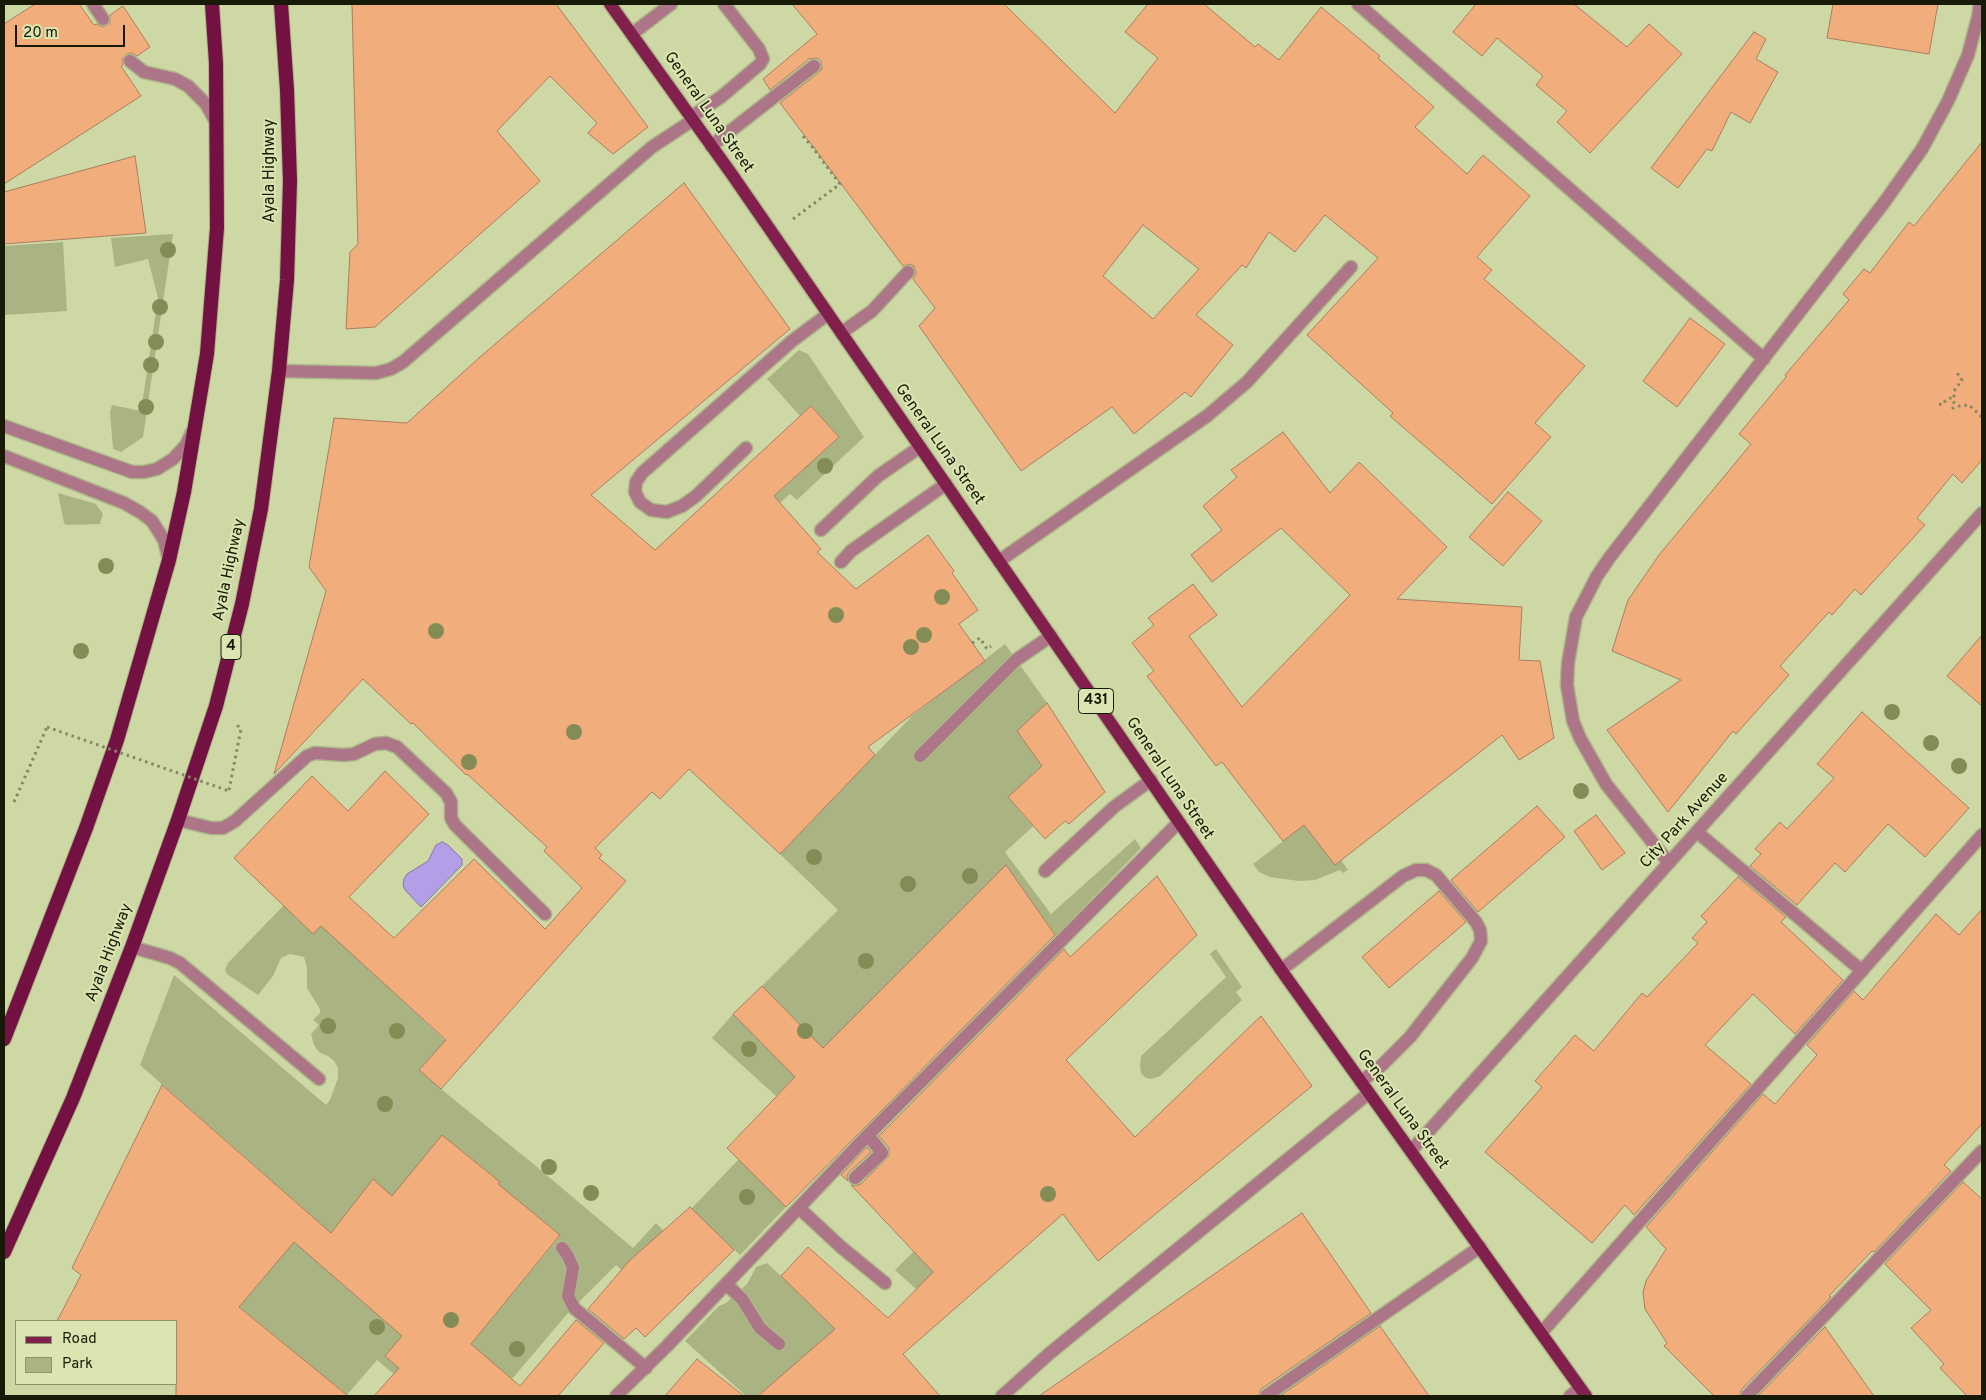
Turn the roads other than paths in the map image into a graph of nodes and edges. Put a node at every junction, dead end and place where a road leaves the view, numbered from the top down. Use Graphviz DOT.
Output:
graph roads {
  1 [pos="95,4"];
  2 [pos="212,4"];
  3 [pos="281,4"];
  4 [pos="610,4"];
  5 [pos="671,4"];
  6 [pos="724,4"];
  7 [pos="1358,4"];
  8 [pos="1980,4"];
  9 [pos="103,19"];
  10 [pos="632,34"];
  11 [pos="130,61"];
  12 [pos="814,66"];
  13 [pos="692,118"];
  14 [pos="217,125"];
  15 [pos="711,146"];
  16 [pos="1351,267"];
  17 [pos="908,272"];
  18 [pos="828,314"];
  19 [pos="841,333"];
  20 [pos="1764,359"];
  21 [pos="279,371"];
  22 [pos="196,423"];
  23 [pos="4,426"];
  24 [pos="920,447"];
  25 [pos="746,448"];
  26 [pos="4,456"];
  27 [pos="946,484"];
  28 [pos="1982,513"];
  29 [pos="821,530"];
  30 [pos="169,560"];
  31 [pos="999,561"];
  32 [pos="841,562"];
  33 [pos="1051,636"];
  34 [pos="920,756"];
  35 [pos="1151,780"];
  36 [pos="178,820"];
  37 [pos="1179,822"];
  38 [pos="1697,832"];
  39 [pos="1982,835"];
  40 [pos="1669,863"];
  41 [pos="1045,871"];
  42 [pos="545,914"];
  43 [pos="132,947"];
  44 [pos="1281,970"];
  45 [pos="1862,971"];
  46 [pos="4,1039"];
  47 [pos="319,1079"];
  48 [pos="1361,1082"];
  49 [pos="1369,1093"];
  50 [pos="868,1135"];
  51 [pos="1411,1151"];
  52 [pos="1982,1151"];
  53 [pos="855,1178"];
  54 [pos="799,1208"];
  55 [pos="1480,1247"];
  56 [pos="562,1248"];
  57 [pos="4,1252"];
  58 [pos="885,1283"];
  59 [pos="726,1284"];
  60 [pos="1542,1332"];
  61 [pos="779,1344"];
  62 [pos="646,1368"];
  63 [pos="1583,1392"];
  64 [pos="616,1396"];
  65 [pos="1002,1396"];
  66 [pos="1266,1396"];
  67 [pos="1570,1396"];
  68 [pos="1747,1396"];
  1 -- 9 [label="street"];
  2 -- 14 [label="highway"];
  3 -- 21 [label="highway, Ayala Highway / 4"];
  4 -- 10 [label="main road, General Luna Street / 431"];
  5 -- 10 [label="street"];
  6 -- 13 [label="street"];
  7 -- 20 [label="street"];
  8 -- 20 [label="street"];
  10 -- 13 [label="main road, General Luna Street / 431"];
  11 -- 14 [label="street"];
  12 -- 15 [label="street"];
  13 -- 15 [label="main road, General Luna Street / 431"];
  13 -- 21 [label="street"];
  14 -- 22 [label="highway"];
  15 -- 18 [label="main road, General Luna Street / 431"];
  16 -- 31 [label="street"];
  17 -- 19 [label="street"];
  18 -- 19 [label="main road, General Luna Street / 431"];
  18 -- 25 [label="street"];
  19 -- 24 [label="main road, General Luna Street / 431"];
  20 -- 40 [label="street"];
  21 -- 36 [label="highway, Ayala Highway / 4"];
  22 -- 23 [label="street"];
  22 -- 30 [label="highway"];
  24 -- 27 [label="main road, General Luna Street / 431"];
  24 -- 29 [label="street"];
  26 -- 30 [label="street"];
  27 -- 31 [label="main road, General Luna Street / 431"];
  27 -- 32 [label="street"];
  28 -- 38 [label="street, City Park Avenue"];
  30 -- 46 [label="highway"];
  31 -- 33 [label="main road, General Luna Street / 431"];
  33 -- 34 [label="street"];
  33 -- 35 [label="main road, General Luna Street / 431"];
  35 -- 37 [label="main road, General Luna Street / 431"];
  35 -- 41 [label="street"];
  36 -- 42 [label="street"];
  36 -- 43 [label="highway, Ayala Highway / 4"];
  37 -- 44 [label="main road, General Luna Street / 431"];
  37 -- 50 [label="street"];
  38 -- 40 [label="street, City Park Avenue"];
  38 -- 45 [label="street"];
  39 -- 45 [label="street"];
  40 -- 51 [label="street, City Park Avenue"];
  43 -- 47 [label="street"];
  43 -- 57 [label="highway, Ayala Highway / 4"];
  44 -- 48 [label="main road, General Luna Street / 431"];
  44 -- 48 [label="street"];
  45 -- 60 [label="street"];
  48 -- 49 [label="main road, General Luna Street / 431"];
  49 -- 51 [label="main road, General Luna Street / 431"];
  49 -- 65 [label="street"];
  50 -- 53 [label="street"];
  50 -- 54 [label="street"];
  51 -- 55 [label="main road, General Luna Street / 431"];
  52 -- 68 [label="street"];
  54 -- 58 [label="street"];
  54 -- 59 [label="street"];
  55 -- 60 [label="main road, General Luna Street / 431"];
  55 -- 66 [label="street"];
  56 -- 62 [label="street"];
  59 -- 61 [label="street"];
  59 -- 62 [label="street"];
  60 -- 63 [label="main road, General Luna Street / 431"];
  62 -- 64 [label="street"];
  63 -- 67 [label="street"];
}
